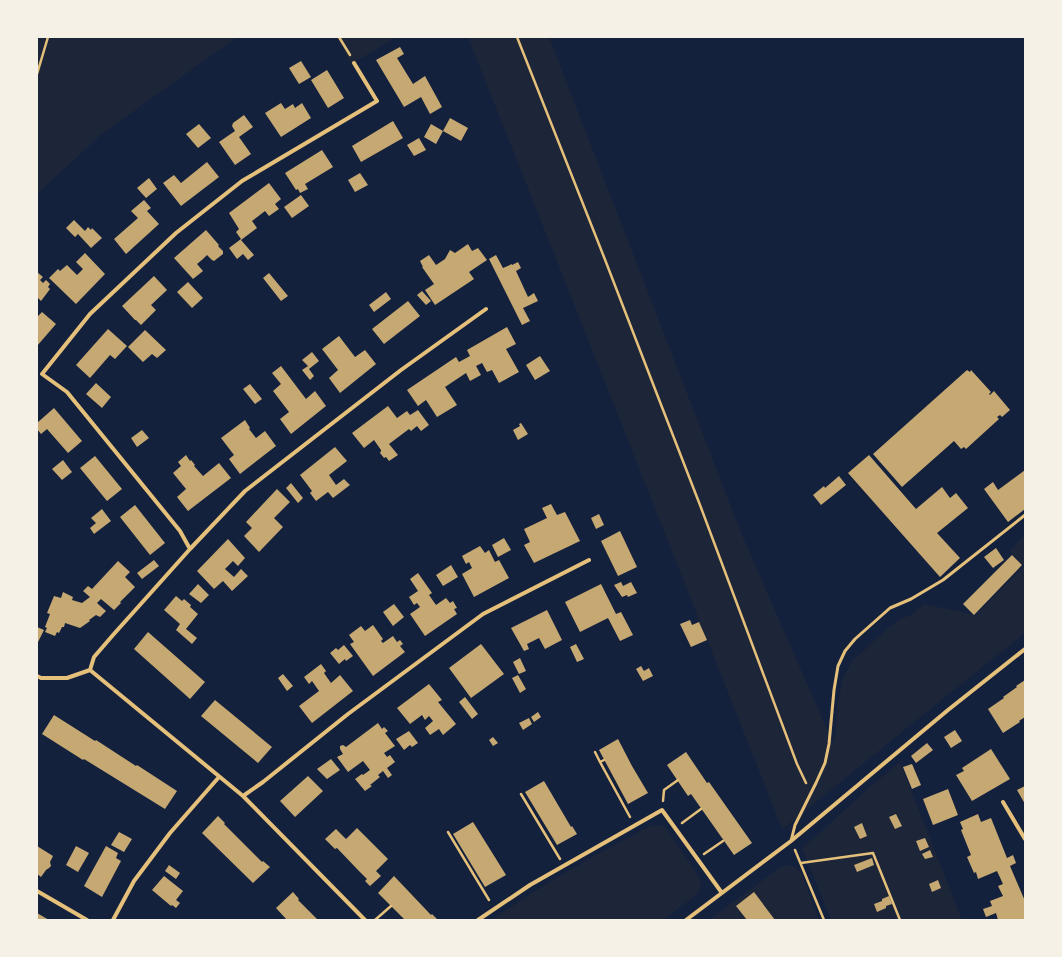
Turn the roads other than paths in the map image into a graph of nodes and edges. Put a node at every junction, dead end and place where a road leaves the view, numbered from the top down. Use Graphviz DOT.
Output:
graph roads {
  1 [pos="354,63"];
  2 [pos="486,310"];
  3 [pos="1025,515"];
  4 [pos="190,549"];
  5 [pos="589,560"];
  6 [pos="1025,649"];
  7 [pos="90,670"];
  8 [pos="37,676"];
  9 [pos="219,777"];
  10 [pos="243,796"];
  11 [pos="1003,802"];
  12 [pos="1025,839"];
  13 [pos="791,841"];
  14 [pos="37,891"];
  15 [pos="722,893"];
  16 [pos="87,920"];
  17 [pos="113,920"];
  18 [pos="365,920"];
  19 [pos="478,920"];
  20 [pos="686,920"];
  1 -- 4 [label="street"];
  2 -- 4 [label="street"];
  3 -- 13 [label="lane"];
  4 -- 7 [label="street"];
  5 -- 10 [label="street"];
  6 -- 13 [label="street"];
  7 -- 8 [label="street"];
  7 -- 9 [label="street"];
  9 -- 10 [label="street"];
  9 -- 17 [label="street"];
  10 -- 18 [label="street"];
  11 -- 12 [label="street"];
  13 -- 15 [label="street"];
  14 -- 16 [label="street"];
  15 -- 19 [label="street"];
  15 -- 20 [label="street"];
}
